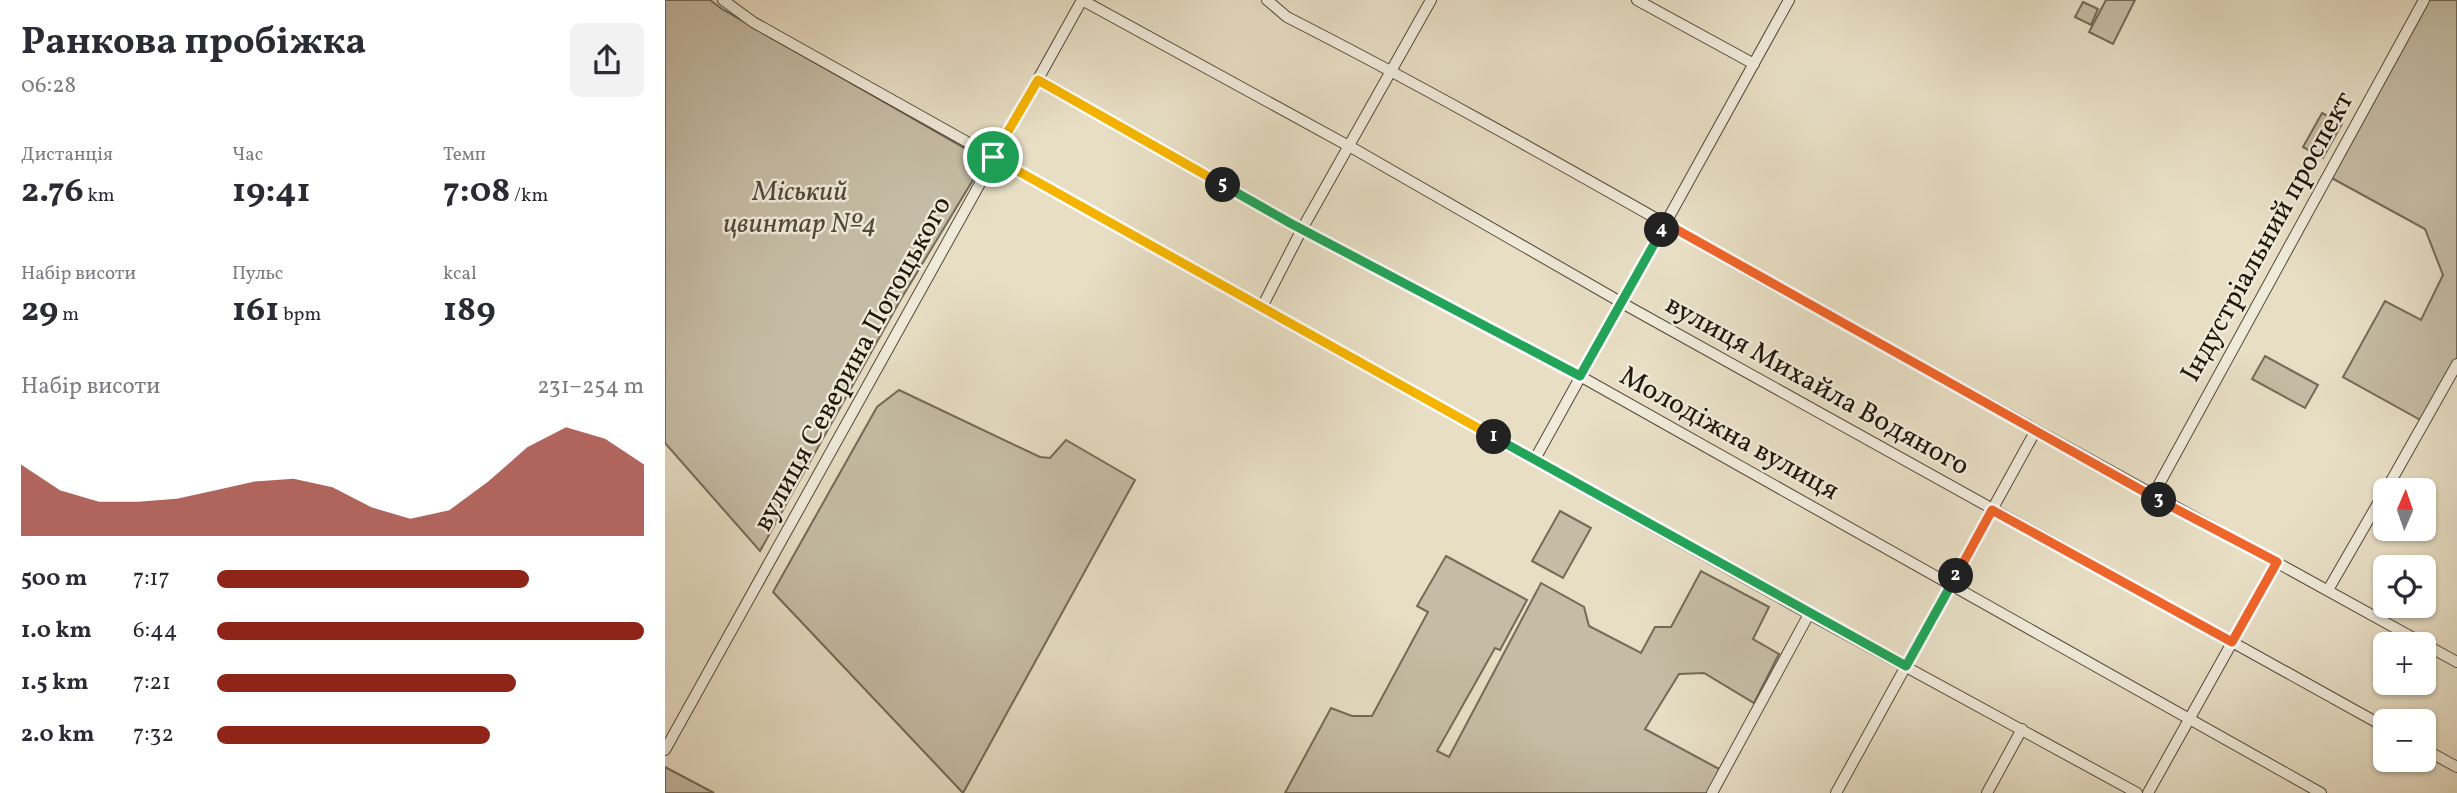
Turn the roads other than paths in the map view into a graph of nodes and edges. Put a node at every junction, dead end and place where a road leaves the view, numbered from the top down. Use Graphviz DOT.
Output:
graph roads {
  1 [pos="723,0"];
  2 [pos="1082,0"];
  3 [pos="1267,0"];
  4 [pos="1431,0"];
  5 [pos="1637,0"];
  6 [pos="1789,0"];
  7 [pos="2424,0"];
  8 [pos="1754,64"];
  9 [pos="1391,72"];
  10 [pos="1038,80"];
  11 [pos="1349,146"];
  12 [pos="993,157"];
  13 [pos="1665,223"];
  14 [pos="1302,229"];
  15 [pos="1622,302"];
  16 [pos="1262,307"];
  17 [pos="2457,364"];
  18 [pos="1580,376"];
  19 [pos="2036,430"];
  20 [pos="1535,459"];
  21 [pos="2392,478"];
  22 [pos="2153,497"];
  23 [pos="1992,510"];
  24 [pos="2373,511"];
  25 [pos="2277,562"];
  26 [pos="1951,585"];
  27 [pos="2327,590"];
  28 [pos="1809,614"];
  29 [pos="2232,642"];
  30 [pos="2457,662"];
  31 [pos="1906,666"];
  32 [pos="2189,719"];
  33 [pos="2373,720"];
  34 [pos="2022,729"];
  35 [pos="665,750"];
  36 [pos="2436,755"];
  37 [pos="2457,767"];
  38 [pos="1712,793"];
  39 [pos="1836,793"];
  40 [pos="1987,793"];
  41 [pos="2137,793"];
  42 [pos="2148,793"];
  43 [pos="2321,793"];
  1 -- 12 [label="street"];
  2 -- 10 [label="street, вулиця Северина Потоцького"];
  2 -- 11 [label="street, вулиця Михайла Водяного"];
  3 -- 9 [label="street"];
  4 -- 9 [label="street"];
  5 -- 8 [label="street"];
  6 -- 8 [label="street"];
  7 -- 22 [label="street, Індустріальний проспект"];
  8 -- 13 [label="street"];
  9 -- 11 [label="street"];
  9 -- 13 [label="street"];
  10 -- 12 [label="street, вулиця Северина Потоцького"];
  10 -- 14 [label="street, Молодіжна вулиця"];
  11 -- 14 [label="street"];
  11 -- 15 [label="street, вулиця Михайла Водяного"];
  12 -- 16 [label="street"];
  12 -- 35 [label="street, вулиця Северина Потоцького"];
  13 -- 15 [label="street"];
  13 -- 19 [label="street"];
  14 -- 16 [label="street"];
  14 -- 18 [label="street, Молодіжна вулиця"];
  15 -- 18 [label="street"];
  15 -- 23 [label="street, вулиця Михайла Водяного"];
  16 -- 20 [label="street"];
  17 -- 21 [label="street"];
  18 -- 20 [label="street"];
  18 -- 26 [label="street, Молодіжна вулиця"];
  19 -- 22 [label="street"];
  19 -- 23 [label="street"];
  20 -- 28 [label="street"];
  22 -- 25 [label="street"];
  23 -- 26 [label="street"];
  23 -- 29 [label="street, вулиця Михайла Водяного"];
  24 -- 27 [label="street"];
  25 -- 27 [label="street"];
  25 -- 29 [label="street"];
  26 -- 31 [label="street"];
  26 -- 32 [label="street, Молодіжна вулиця"];
  27 -- 30 [label="street"];
  28 -- 31 [label="street"];
  28 -- 38 [label="street"];
  29 -- 32 [label="street"];
  29 -- 33 [label="street, вулиця Михайла Водяного"];
  31 -- 34 [label="street"];
  31 -- 39 [label="street"];
  32 -- 42 [label="street"];
  32 -- 43 [label="street, Молодіжна вулиця"];
  34 -- 40 [label="street"];
  34 -- 41 [label="street"];
  36 -- 37 [label="street"];
}
